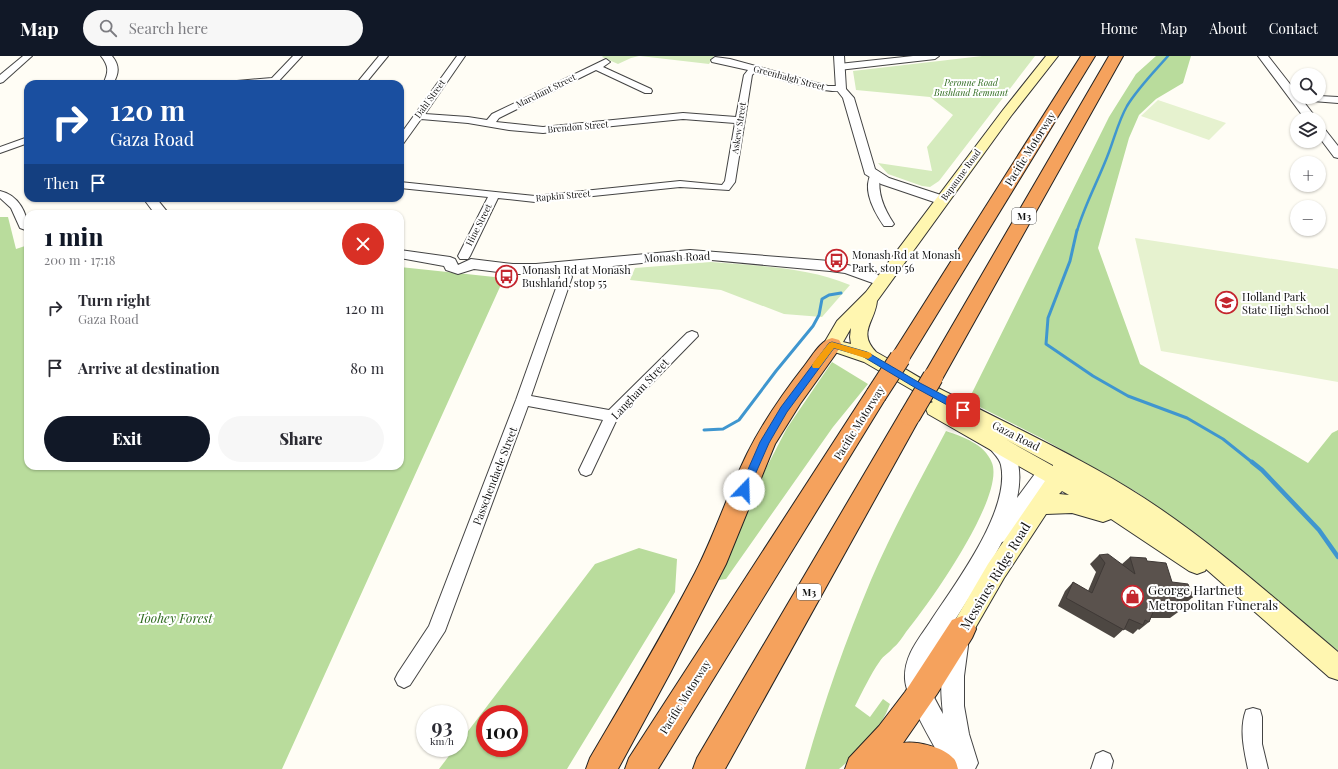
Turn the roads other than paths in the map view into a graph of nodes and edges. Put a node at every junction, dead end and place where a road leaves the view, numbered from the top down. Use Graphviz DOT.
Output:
graph roads {
  1 [pos="28,56"];
  2 [pos="106,56"];
  3 [pos="298,56"];
  4 [pos="384,56"];
  5 [pos="461,56"];
  6 [pos="935,56"];
  7 [pos="1052,56"];
  8 [pos="1088,56"];
  9 [pos="1116,56"];
  10 [pos="1263,56"];
  11 [pos="715,60"];
  12 [pos="606,62"];
  13 [pos="839,62"];
  14 [pos="596,67"];
  15 [pos="753,68"];
  16 [pos="0,80"];
  17 [pos="110,80"];
  18 [pos="275,80"];
  19 [pos="363,80"];
  20 [pos="841,89"];
  21 [pos="1290,89"];
  22 [pos="648,91"];
  23 [pos="1326,99"];
  24 [pos="1338,100"];
  25 [pos="418,116"];
  26 [pos="740,120"];
  27 [pos="490,124"];
  28 [pos="404,136"];
  29 [pos="1326,138"];
  30 [pos="24,141"];
  31 [pos="0,150"];
  32 [pos="1338,154"];
  33 [pos="875,176"];
  34 [pos="404,186"];
  35 [pos="725,188"];
  36 [pos="0,194"];
  37 [pos="495,194"];
  38 [pos="942,200"];
  39 [pos="152,202"];
  40 [pos="159,210"];
  41 [pos="888,224"];
  42 [pos="24,226"];
  43 [pos="404,254"];
  44 [pos="467,260"];
  45 [pos="563,266"];
  46 [pos="881,282"];
  47 [pos="872,296"];
  48 [pos="692,336"];
  49 [pos="832,345"];
  50 [pos="870,357"];
  51 [pos="523,400"];
  52 [pos="612,416"];
  53 [pos="990,440"];
  54 [pos="1057,468"];
  55 [pos="586,470"];
  56 [pos="1039,506"];
  57 [pos="1144,528"];
  58 [pos="988,551"];
  59 [pos="962,629"];
  60 [pos="1315,649"];
  61 [pos="1338,668"];
  62 [pos="404,679"];
  63 [pos="921,695"];
  64 [pos="1253,717"];
  65 [pos="601,769"];
  66 [pos="640,769"];
  67 [pos="708,769"];
  68 [pos="860,769"];
  69 [pos="870,769"];
  70 [pos="943,769"];
  71 [pos="960,769"];
  72 [pos="968,769"];
  73 [pos="1258,769"];
  1 -- 16 [label="street"];
  2 -- 17 [label="street"];
  3 -- 18 [label="street"];
  4 -- 19 [label="street"];
  5 -- 25 [label="street, Dahl Street"];
  6 -- 13 [label="street"];
  7 -- 38 [label="main road, Bapaume Road"];
  8 -- 66 [label="highway, Pacific Motorway / M3, bridge"];
  9 -- 67 [label="highway, M3, bridge"];
  10 -- 21 [label="street"];
  11 -- 15 [label="street, Greenhalgh Street"];
  12 -- 14 [label="street, Marchant Street"];
  13 -- 20 [label="street"];
  14 -- 22 [label="street"];
  14 -- 27 [label="street, Marchant Street"];
  15 -- 20 [label="street, Greenhalgh Street"];
  15 -- 26 [label="street, Askew Street"];
  20 -- 33 [label="street"];
  23 -- 24 [label="street"];
  25 -- 27 [label="street, Brendon Street"];
  25 -- 28 [label="street, Dahl Street"];
  26 -- 27 [label="street, Brendon Street"];
  26 -- 35 [label="street, Askew Street"];
  29 -- 32 [label="street"];
  30 -- 31 [label="street"];
  33 -- 38 [label="street"];
  33 -- 41 [label="street"];
  34 -- 37 [label="street, Rapkin Street"];
  35 -- 37 [label="street, Rapkin Street"];
  36 -- 42 [label="street"];
  37 -- 44 [label="street, Hine Street"];
  38 -- 46 [label="main road, Bapaume Road"];
  39 -- 40 [label="street"];
  43 -- 44 [label="street, Monash Road"];
  44 -- 45 [label="street, Monash Road"];
  45 -- 46 [label="street, Monash Road"];
  45 -- 51 [label="street, Passchendaele Street"];
  46 -- 47 [label="main road, Bapaume Road"];
  47 -- 49 [label="main road, Bapaume Road"];
  47 -- 50 [label="main road, Bapaume Road"];
  48 -- 52 [label="street, Langham Street"];
  49 -- 50 [label="main road, Gaza Road"];
  49 -- 53 [label="main road, Gaza Road"];
  49 -- 65 [label="highway"];
  50 -- 54 [label="main road, Gaza Road"];
  51 -- 52 [label="street"];
  51 -- 62 [label="street, Passchendaele Street"];
  52 -- 55 [label="street, Langham Street"];
  53 -- 54 [label="main road, Gaza Road"];
  53 -- 58 [label="street"];
  54 -- 56 [label="main road, Messines Ridge Road"];
  54 -- 57 [label="main road, Gaza Road"];
  54 -- 58 [label="street"];
  54 -- 60 [label="main road, Gaza Road"];
  56 -- 57 [label="main road"];
  56 -- 59 [label="main road, Messines Ridge Road"];
  57 -- 60 [label="main road, Gaza Road"];
  58 -- 63 [label="street, Messines Ridge Road"];
  59 -- 63 [label="highway"];
  59 -- 72 [label="street, Messines Ridge Road"];
  60 -- 61 [label="main road, Gaza Road"];
  63 -- 68 [label="highway"];
  63 -- 71 [label="street, Messines Ridge Road"];
  64 -- 73 [label="street"];
  69 -- 70 [label="highway"];
}
